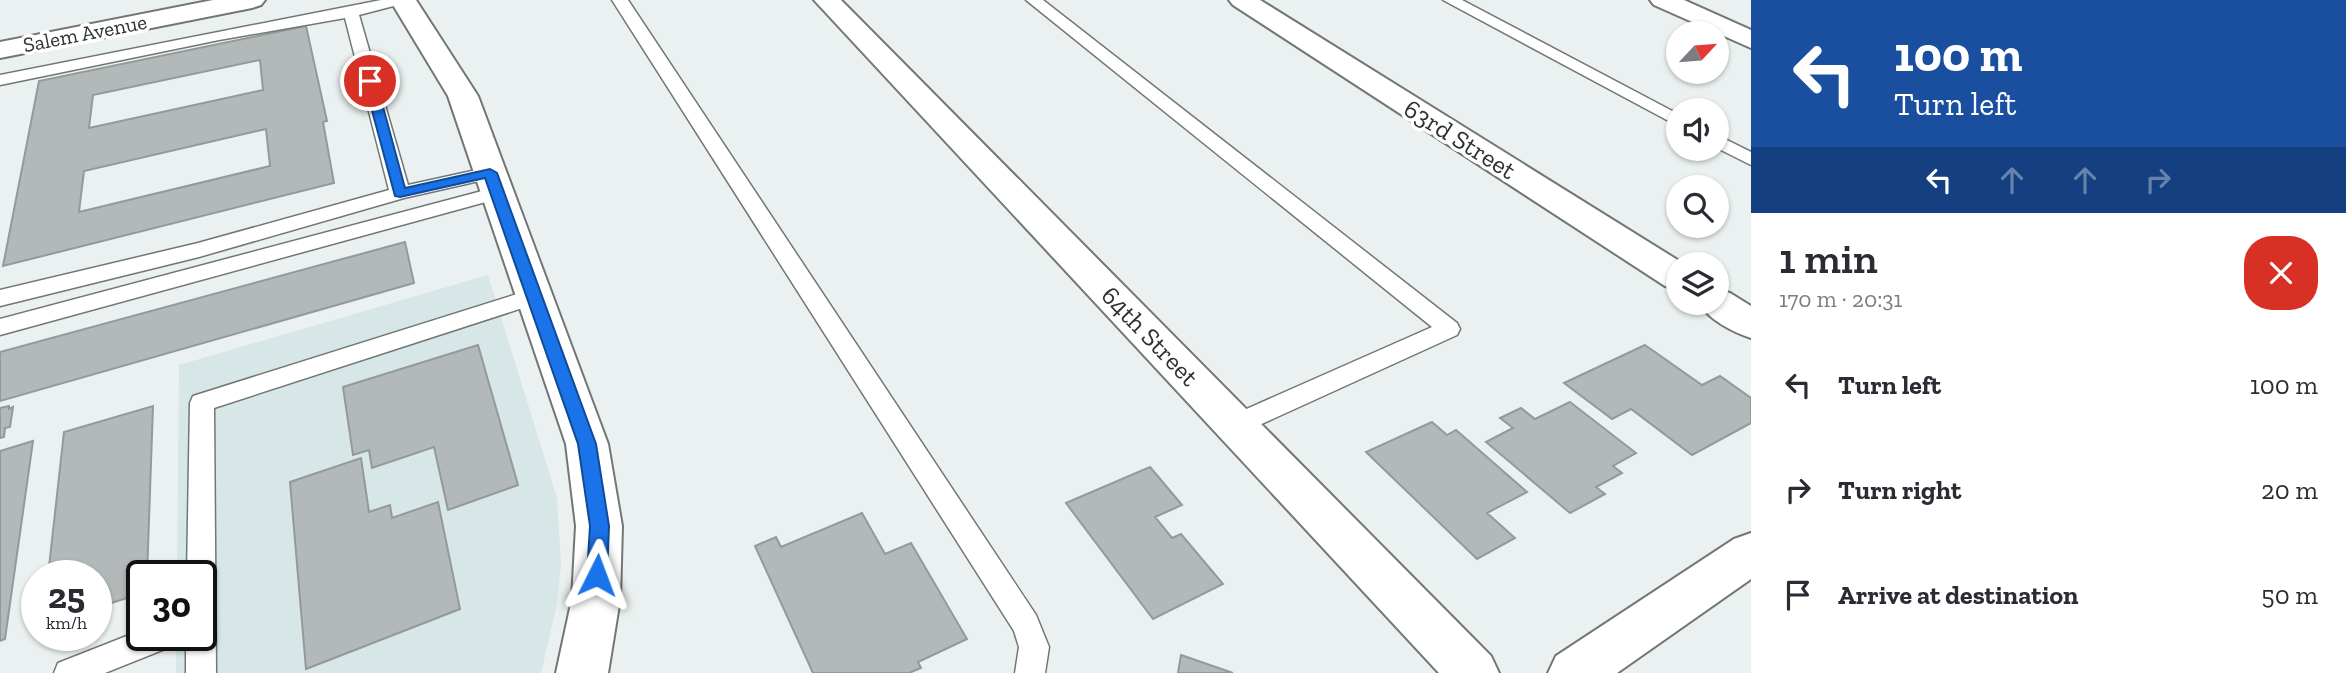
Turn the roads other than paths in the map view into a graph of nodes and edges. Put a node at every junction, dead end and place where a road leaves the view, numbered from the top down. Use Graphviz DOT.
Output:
graph roads {
  1 [pos="251,0"];
  2 [pos="402,0"];
  3 [pos="620,0"];
  4 [pos="827,0"];
  5 [pos="1034,0"];
  6 [pos="1242,0"];
  7 [pos="1451,0"];
  8 [pos="1662,0"];
  9 [pos="195,6"];
  10 [pos="351,12"];
  11 [pos="1751,40"];
  12 [pos="0,50"];
  13 [pos="0,80"];
  14 [pos="1666,115"];
  15 [pos="1729,147"];
  16 [pos="1751,159"];
  17 [pos="493,183"];
  18 [pos="400,193"];
  19 [pos="1666,269"];
  20 [pos="534,297"];
  21 [pos="0,298"];
  22 [pos="1729,310"];
  23 [pos="1751,324"];
  24 [pos="0,327"];
  25 [pos="1235,425"];
  26 [pos="1751,553"];
  27 [pos="201,560"];
  28 [pos="126,650"];
  29 [pos="201,651"];
  30 [pos="69,673"];
  31 [pos="201,673"];
  32 [pos="582,673"];
  33 [pos="1030,673"];
  34 [pos="1473,673"];
  35 [pos="1574,673"];
  1 -- 9 [label="street, Salem Avenue"];
  2 -- 10 [label="lane"];
  2 -- 17 [label="street"];
  3 -- 33 [label="lane"];
  4 -- 25 [label="street, 64th Street"];
  5 -- 25 [label="lane"];
  6 -- 19 [label="street, 63rd Street"];
  7 -- 14 [label="lane"];
  8 -- 11 [label="street"];
  9 -- 12 [label="street, Salem Avenue"];
  10 -- 13 [label="lane"];
  10 -- 18 [label="lane"];
  15 -- 16 [label="lane"];
  17 -- 18 [label="lane"];
  17 -- 20 [label="street"];
  17 -- 24 [label="lane"];
  18 -- 21 [label="lane"];
  20 -- 27 [label="lane"];
  20 -- 32 [label="street"];
  22 -- 23 [label="street"];
  25 -- 34 [label="street, 64th Street"];
  26 -- 35 [label="street"];
  28 -- 30 [label="lane"];
  29 -- 31 [label="lane"];
}
